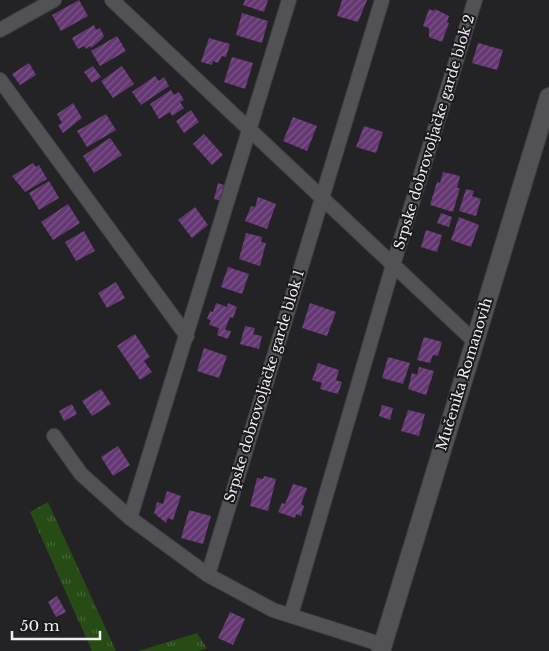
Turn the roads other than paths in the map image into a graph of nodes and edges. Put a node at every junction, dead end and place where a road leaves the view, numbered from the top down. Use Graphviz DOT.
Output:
graph roads {
  1 [pos="54,0"];
  2 [pos="112,0"];
  3 [pos="289,0"];
  4 [pos="382,0"];
  5 [pos="475,0"];
  6 [pos="0,30"];
  7 [pos="0,80"];
  8 [pos="549,97"];
  9 [pos="250,132"];
  10 [pos="321,198"];
  11 [pos="393,265"];
  12 [pos="187,336"];
  13 [pos="474,341"];
  14 [pos="54,436"];
  15 [pos="130,518"];
  16 [pos="208,575"];
  17 [pos="291,616"];
  18 [pos="382,648"];
  1 -- 6 [label="street"];
  2 -- 9 [label="street"];
  3 -- 9 [label="street"];
  4 -- 10 [label="street"];
  5 -- 11 [label="street, Srpske dobrovoljačke garde blok 2"];
  7 -- 12 [label="street"];
  8 -- 13 [label="street, Mučenika Romanovih"];
  9 -- 10 [label="street"];
  9 -- 12 [label="street"];
  10 -- 11 [label="street"];
  10 -- 16 [label="street, Srpske dobrovoljačke garde blok 1"];
  11 -- 13 [label="street"];
  11 -- 17 [label="street"];
  12 -- 15 [label="street"];
  13 -- 18 [label="street, Mučenika Romanovih"];
  14 -- 15 [label="street"];
  15 -- 16 [label="street"];
  16 -- 17 [label="street"];
  17 -- 18 [label="street"];
}
